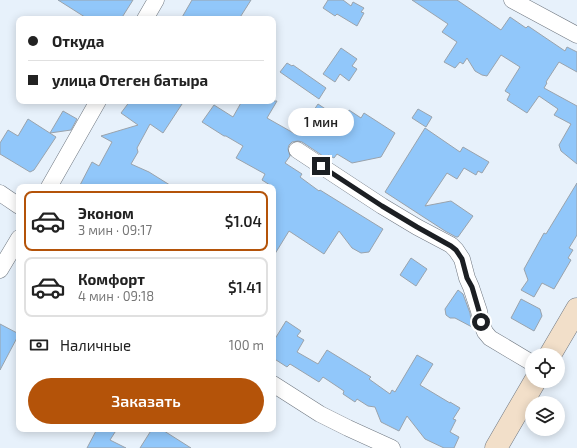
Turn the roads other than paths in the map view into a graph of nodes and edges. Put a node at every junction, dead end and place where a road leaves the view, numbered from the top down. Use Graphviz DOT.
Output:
graph roads {
  1 [pos="156,0"];
  2 [pos="512,0"];
  3 [pos="147,16"];
  4 [pos="577,35"];
  5 [pos="96,104"];
  6 [pos="298,150"];
  7 [pos="51,184"];
  8 [pos="0,193"];
  9 [pos="16,204"];
  10 [pos="16,243"];
  11 [pos="0,270"];
  12 [pos="577,309"];
  13 [pos="554,348"];
  14 [pos="525,359"];
  15 [pos="276,386"];
  16 [pos="531,388"];
  17 [pos="392,448"];
  18 [pos="496,448"];
  1 -- 3 [label="street"];
  2 -- 4 [label="street"];
  5 -- 7 [label="street"];
  6 -- 14 [label="street"];
  8 -- 9 [label="street"];
  10 -- 11 [label="street"];
  12 -- 13 [label="main road"];
  15 -- 17 [label="street"];
  16 -- 18 [label="main road"];
}
